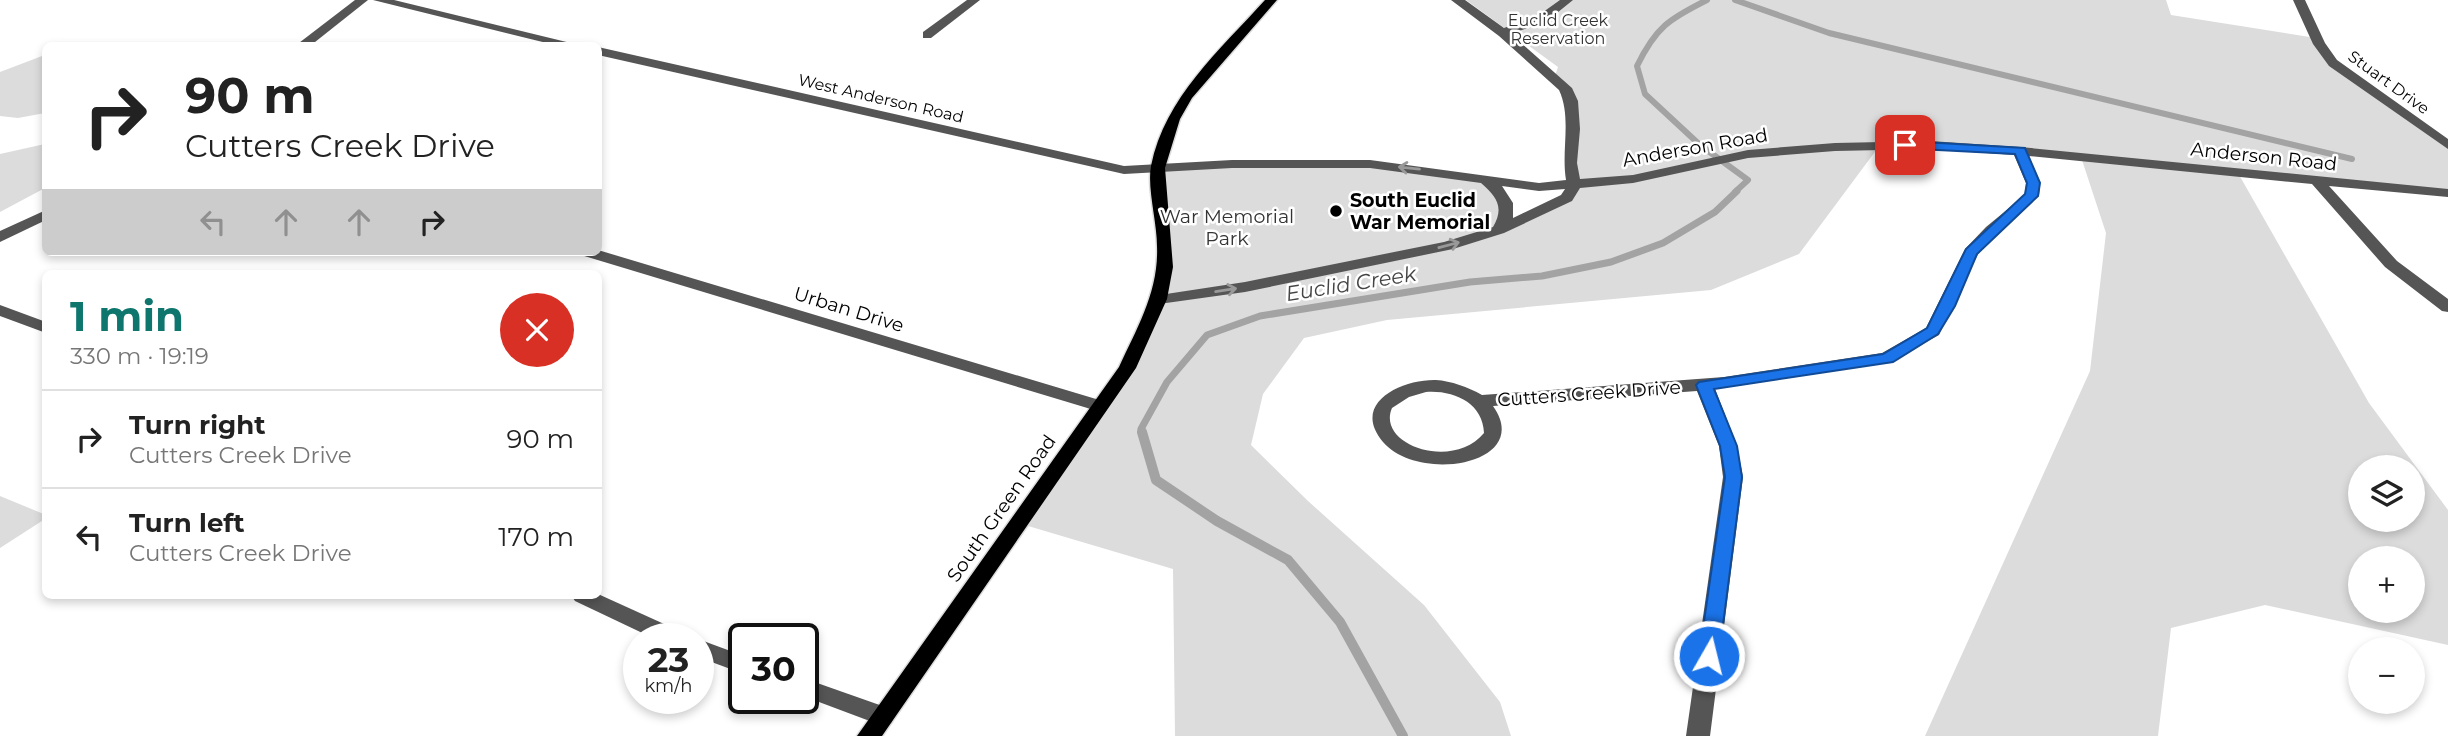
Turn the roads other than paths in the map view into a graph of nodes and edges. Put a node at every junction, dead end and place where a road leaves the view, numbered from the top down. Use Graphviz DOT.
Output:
graph roads {
  1 [pos="362,0"];
  2 [pos="379,0"];
  3 [pos="974,0"];
  4 [pos="1271,0"];
  5 [pos="1457,0"];
  6 [pos="1567,0"];
  7 [pos="2299,0"];
  8 [pos="1503,33"];
  9 [pos="927,35"];
  10 [pos="306,42"];
  11 [pos="559,42"];
  12 [pos="602,52"];
  13 [pos="2448,145"];
  14 [pos="2020,151"];
  15 [pos="1157,168"];
  16 [pos="1483,179"];
  17 [pos="2317,181"];
  18 [pos="1574,186"];
  19 [pos="2448,192"];
  20 [pos="42,216"];
  21 [pos="1499,230"];
  22 [pos="0,237"];
  23 [pos="600,256"];
  24 [pos="1159,299"];
  25 [pos="2448,307"];
  26 [pos="0,310"];
  27 [pos="42,326"];
  28 [pos="1704,385"];
  29 [pos="1479,401"];
  30 [pos="1100,407"];
  31 [pos="591,599"];
  32 [pos="642,623"];
  33 [pos="819,693"];
  34 [pos="883,716"];
  35 [pos="869,736"];
  36 [pos="1698,736"];
  1 -- 10 [label="street"];
  2 -- 11 [label="street"];
  3 -- 9 [label="street"];
  4 -- 15 [label="main road"];
  5 -- 8 [label="street"];
  6 -- 8 [label="street"];
  7 -- 13 [label="street, Stuart Drive"];
  8 -- 18 [label="street"];
  12 -- 15 [label="street, West Anderson Road"];
  14 -- 17 [label="street, Anderson Road"];
  14 -- 18 [label="street, Anderson Road"];
  14 -- 28 [label="street, Cutters Creek Drive"];
  16 -- 15 [label="street, Anderson Road, one-way"];
  15 -- 24 [label="main road, South Green Road"];
  16 -- 18 [label="street, Anderson Road"];
  16 -- 21 [label="street"];
  17 -- 19 [label="street, Anderson Road"];
  17 -- 25 [label="street"];
  18 -- 21 [label="street"];
  20 -- 22 [label="street"];
  24 -- 21 [label="street, one-way"];
  23 -- 30 [label="street, Urban Drive"];
  24 -- 30 [label="main road, South Green Road"];
  26 -- 27 [label="street"];
  28 -- 29 [label="street, Cutters Creek Drive"];
  28 -- 36 [label="street"];
  29 -- 29 [label="street, Cutters Creek Drive"];
  30 -- 34 [label="main road, South Green Road"];
  31 -- 32 [label="street"];
  33 -- 34 [label="street"];
  34 -- 35 [label="main road, South Green Road"];
}
